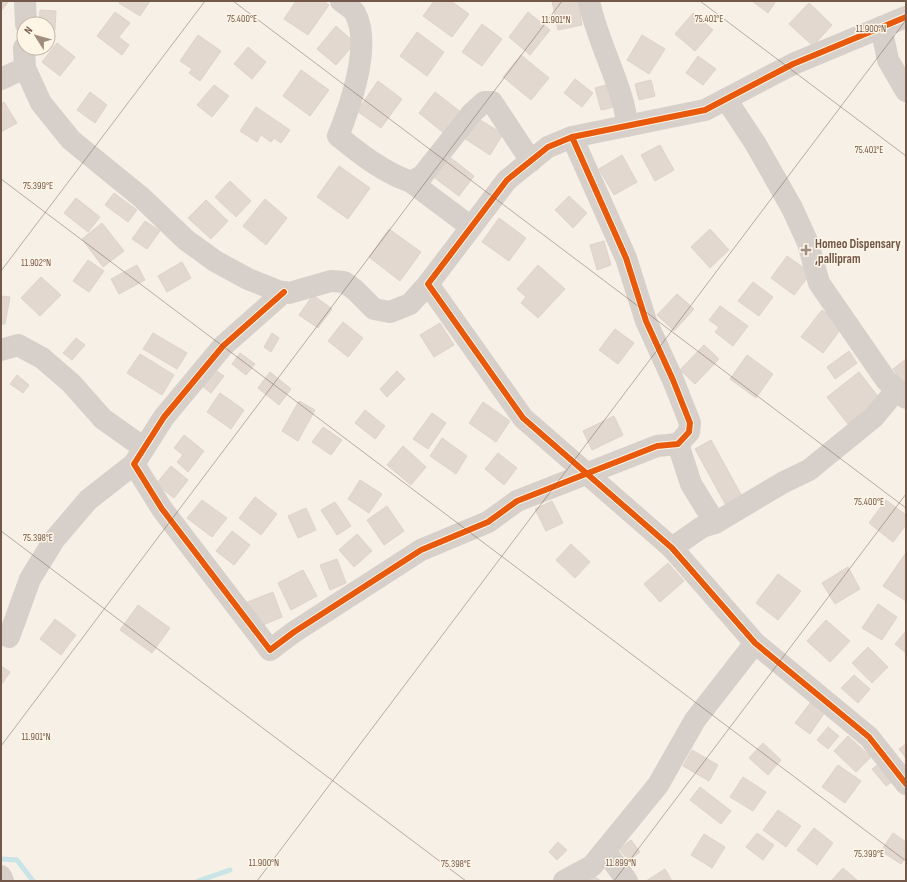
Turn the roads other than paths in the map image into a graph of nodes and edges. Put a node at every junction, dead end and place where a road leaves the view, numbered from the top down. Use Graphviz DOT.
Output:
graph roads {
  1 [pos="24,1"];
  2 [pos="341,1"];
  3 [pos="589,1"];
  4 [pos="25,16"];
  5 [pos="906,17"];
  6 [pos="881,27"];
  7 [pos="25,58"];
  8 [pos="1,79"];
  9 [pos="906,91"];
  10 [pos="726,99"];
  11 [pos="628,126"];
  12 [pos="572,137"];
  13 [pos="531,161"];
  14 [pos="411,182"];
  15 [pos="471,227"];
  16 [pos="428,284"];
  17 [pos="284,292"];
  18 [pos="1,350"];
  19 [pos="901,394"];
  20 [pos="678,444"];
  21 [pos="139,456"];
  22 [pos="587,473"];
  23 [pos="715,523"];
  24 [pos="672,548"];
  25 [pos="9,636"];
  26 [pos="755,644"];
  27 [pos="906,784"];
  28 [pos="605,850"];
  29 [pos="1,876"];
  30 [pos="3,881"];
  31 [pos="564,881"];
  32 [pos="628,881"];
  1 -- 4 [label="street"];
  2 -- 14 [label="street"];
  3 -- 11 [label="street"];
  5 -- 6 [label="street"];
  6 -- 9 [label="street"];
  6 -- 10 [label="street"];
  7 -- 8 [label="street"];
  7 -- 17 [label="street"];
  10 -- 11 [label="street"];
  10 -- 19 [label="street"];
  11 -- 12 [label="street"];
  12 -- 13 [label="street"];
  12 -- 20 [label="street"];
  13 -- 14 [label="street"];
  13 -- 15 [label="street"];
  14 -- 15 [label="street"];
  15 -- 16 [label="street"];
  16 -- 17 [label="street"];
  16 -- 22 [label="street"];
  17 -- 21 [label="street"];
  18 -- 21 [label="street"];
  19 -- 23 [label="street"];
  20 -- 22 [label="street"];
  20 -- 23 [label="street"];
  21 -- 22 [label="street"];
  21 -- 25 [label="street"];
  22 -- 24 [label="street"];
  23 -- 24 [label="street"];
  24 -- 26 [label="street"];
  26 -- 27 [label="street"];
  26 -- 28 [label="street"];
  28 -- 31 [label="street"];
  28 -- 32 [label="street"];
  29 -- 30 [label="street"];
}
